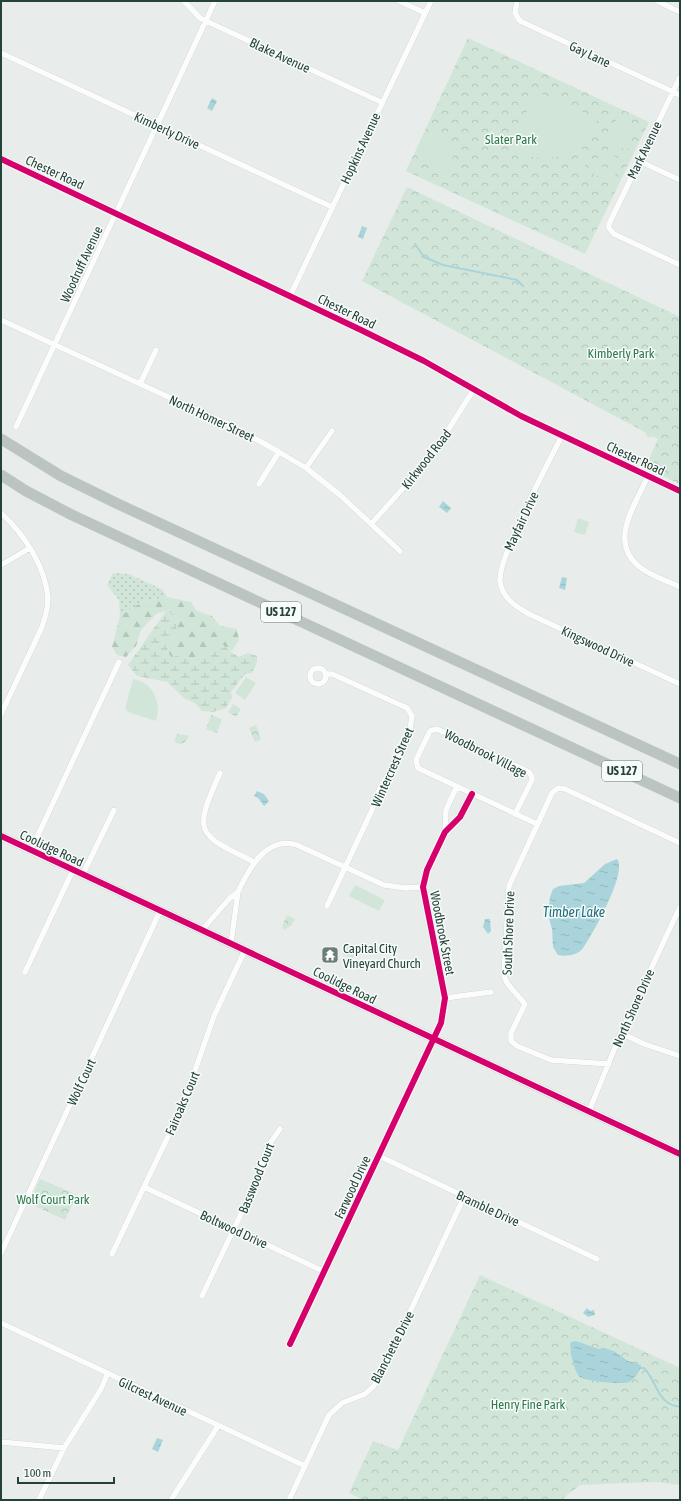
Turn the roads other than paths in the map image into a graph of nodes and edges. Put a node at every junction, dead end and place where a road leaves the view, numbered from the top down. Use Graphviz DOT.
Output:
graph roads {
  1 [pos="184,1"];
  2 [pos="216,1"];
  3 [pos="399,1"];
  4 [pos="431,1"];
  5 [pos="518,1"];
  6 [pos="657,1"];
  7 [pos="680,12"];
  8 [pos="425,13"];
  9 [pos="206,21"];
  10 [pos="1,53"];
  11 [pos="680,77"];
  12 [pos="673,92"];
  13 [pos="680,95"];
  14 [pos="382,102"];
  15 [pos="158,125"];
  16 [pos="1,159"];
  17 [pos="639,161"];
  18 [pos="680,180"];
  19 [pos="332,207"];
  20 [pos="117,213"];
  21 [pos="680,265"];
  22 [pos="290,296"];
  23 [pos="1,320"];
  24 [pos="55,345"];
  25 [pos="156,350"];
  26 [pos="140,384"];
  27 [pos="474,390"];
  28 [pos="16,427"];
  29 [pos="332,431"];
  30 [pos="562,436"];
  31 [pos="1,439"];
  32 [pos="279,452"];
  33 [pos="306,468"];
  34 [pos="1,475"];
  35 [pos="648,476"];
  36 [pos="259,484"];
  37 [pos="680,491"];
  38 [pos="1,513"];
  39 [pos="372,523"];
  40 [pos="30,548"];
  41 [pos="400,551"];
  42 [pos="1,565"];
  43 [pos="680,587"];
  44 [pos="516,606"];
  45 [pos="119,662"];
  46 [pos="326,674"];
  47 [pos="680,684"];
  48 [pos="1,714"];
  49 [pos="680,764"];
  50 [pos="220,773"];
  51 [pos="457,786"];
  52 [pos="472,794"];
  53 [pos="680,798"];
  54 [pos="114,810"];
  55 [pos="515,814"];
  56 [pos="444,816"];
  57 [pos="457,822"];
  58 [pos="537,824"];
  59 [pos="445,832"];
  60 [pos="1,836"];
  61 [pos="680,843"];
  62 [pos="31,850"];
  63 [pos="254,862"];
  64 [pos="345,868"];
  65 [pos="73,870"];
  66 [pos="83,874"];
  67 [pos="423,887"];
  68 [pos="238,892"];
  69 [pos="327,906"];
  70 [pos="680,907"];
  71 [pos="160,910"];
  72 [pos="202,930"];
  73 [pos="231,943"];
  74 [pos="245,950"];
  75 [pos="25,972"];
  76 [pos="491,992"];
  77 [pos="445,998"];
  78 [pos="621,1033"];
  79 [pos="433,1040"];
  80 [pos="680,1056"];
  81 [pos="608,1064"];
  82 [pos="589,1111"];
  83 [pos="280,1129"];
  84 [pos="680,1154"];
  85 [pos="378,1156"];
  86 [pos="144,1187"];
  87 [pos="464,1197"];
  88 [pos="234,1229"];
  89 [pos="1,1253"];
  90 [pos="112,1254"];
  91 [pos="597,1259"];
  92 [pos="324,1272"];
  93 [pos="202,1296"];
  94 [pos="1,1323"];
  95 [pos="290,1344"];
  96 [pos="107,1374"];
  97 [pos="218,1426"];
  98 [pos="1,1442"];
  99 [pos="64,1448"];
  100 [pos="305,1466"];
  101 [pos="39,1500"];
  102 [pos="171,1500"];
  103 [pos="289,1500"];
  1 -- 9 [label="street, Blake Avenue"];
  2 -- 9 [label="street, Woodruff Avenue"];
  3 -- 8 [label="street"];
  4 -- 8 [label="street, Hopkins Avenue"];
  5 -- 12 [label="street, Gay Lane"];
  6 -- 7 [label="street"];
  8 -- 14 [label="street, Hopkins Avenue"];
  9 -- 14 [label="street, Blake Avenue"];
  9 -- 15 [label="street, Woodruff Avenue"];
  10 -- 15 [label="street, Kimberly Drive"];
  11 -- 12 [label="street, Mark Avenue"];
  12 -- 13 [label="street, Gay Lane"];
  12 -- 17 [label="street, Mark Avenue"];
  14 -- 19 [label="street, Hopkins Avenue"];
  15 -- 19 [label="street, Kimberly Drive"];
  15 -- 20 [label="street, Woodruff Avenue"];
  16 -- 20 [label="street, Chester Road"];
  17 -- 18 [label="street"];
  17 -- 21 [label="street, Mark Avenue"];
  19 -- 22 [label="street, Hopkins Avenue"];
  20 -- 22 [label="street, Chester Road"];
  20 -- 24 [label="street, Woodruff Avenue"];
  22 -- 27 [label="street, Chester Road"];
  23 -- 24 [label="street, North Homer Street"];
  24 -- 26 [label="street, North Homer Street"];
  24 -- 28 [label="street, Woodruff Avenue"];
  25 -- 26 [label="street"];
  26 -- 32 [label="street, North Homer Street"];
  27 -- 30 [label="street, Chester Road"];
  27 -- 39 [label="street, Kirkwood Road"];
  29 -- 33 [label="street"];
  30 -- 35 [label="street, Chester Road"];
  30 -- 44 [label="street, Mayfair Drive"];
  31 -- 49 [label="highway, US 127"];
  32 -- 33 [label="street, North Homer Street"];
  32 -- 36 [label="street"];
  33 -- 39 [label="street, North Homer Street"];
  34 -- 53 [label="highway, US 127"];
  35 -- 37 [label="street, Chester Road"];
  35 -- 43 [label="street"];
  38 -- 40 [label="street"];
  39 -- 41 [label="street, North Homer Street"];
  40 -- 42 [label="street"];
  40 -- 48 [label="street"];
  44 -- 47 [label="street, Kingswood Drive"];
  45 -- 62 [label="street"];
  46 -- 64 [label="street, Wintercrest Street"];
  50 -- 63 [label="street"];
  51 -- 52 [label="street"];
  51 -- 55 [label="street, Woodbrook Village"];
  51 -- 56 [label="street"];
  52 -- 55 [label="street"];
  52 -- 57 [label="street, Woodbrook Street"];
  54 -- 66 [label="street"];
  55 -- 58 [label="street"];
  56 -- 57 [label="street"];
  56 -- 59 [label="street"];
  57 -- 59 [label="street, Woodbrook Street"];
  58 -- 61 [label="street, South Shore Drive"];
  58 -- 81 [label="street, South Shore Drive"];
  59 -- 67 [label="street, Woodbrook Street"];
  60 -- 62 [label="street, Coolidge Road"];
  62 -- 65 [label="street, Coolidge Road"];
  63 -- 64 [label="street"];
  63 -- 68 [label="street"];
  64 -- 67 [label="street"];
  64 -- 69 [label="street, Wintercrest Street"];
  65 -- 66 [label="street, Coolidge Road"];
  65 -- 75 [label="street"];
  66 -- 71 [label="street, Coolidge Road"];
  67 -- 77 [label="street, Woodbrook Street"];
  68 -- 72 [label="street"];
  68 -- 73 [label="street"];
  70 -- 78 [label="street, North Shore Drive"];
  71 -- 72 [label="street, Coolidge Road"];
  71 -- 89 [label="street, Wolf Court"];
  72 -- 73 [label="street, Coolidge Road"];
  73 -- 74 [label="street, Coolidge Road"];
  74 -- 79 [label="street, Coolidge Road"];
  74 -- 86 [label="street, Fairoaks Court"];
  76 -- 77 [label="street"];
  77 -- 79 [label="street, Woodbrook Street"];
  78 -- 80 [label="street"];
  78 -- 81 [label="street, North Shore Drive"];
  79 -- 82 [label="street, Coolidge Road"];
  79 -- 85 [label="street, Farwood Drive"];
  81 -- 82 [label="street, North Shore Drive"];
  82 -- 84 [label="street, Coolidge Road"];
  83 -- 88 [label="street, Basswood Court"];
  85 -- 87 [label="street, Bramble Drive"];
  85 -- 92 [label="street, Farwood Drive"];
  86 -- 88 [label="street, Boltwood Drive"];
  86 -- 90 [label="street, Fairoaks Court"];
  87 -- 91 [label="street, Bramble Drive"];
  87 -- 100 [label="street, Blanchette Drive"];
  88 -- 92 [label="street, Boltwood Drive"];
  88 -- 93 [label="street, Basswood Court"];
  92 -- 95 [label="street, Farwood Drive"];
  94 -- 96 [label="street, Gilcrest Avenue"];
  96 -- 97 [label="street, Gilcrest Avenue"];
  96 -- 99 [label="street"];
  97 -- 100 [label="street, Gilcrest Avenue"];
  97 -- 102 [label="street"];
  98 -- 99 [label="street"];
  99 -- 101 [label="street"];
  100 -- 103 [label="street, Blanchette Drive"];
}
